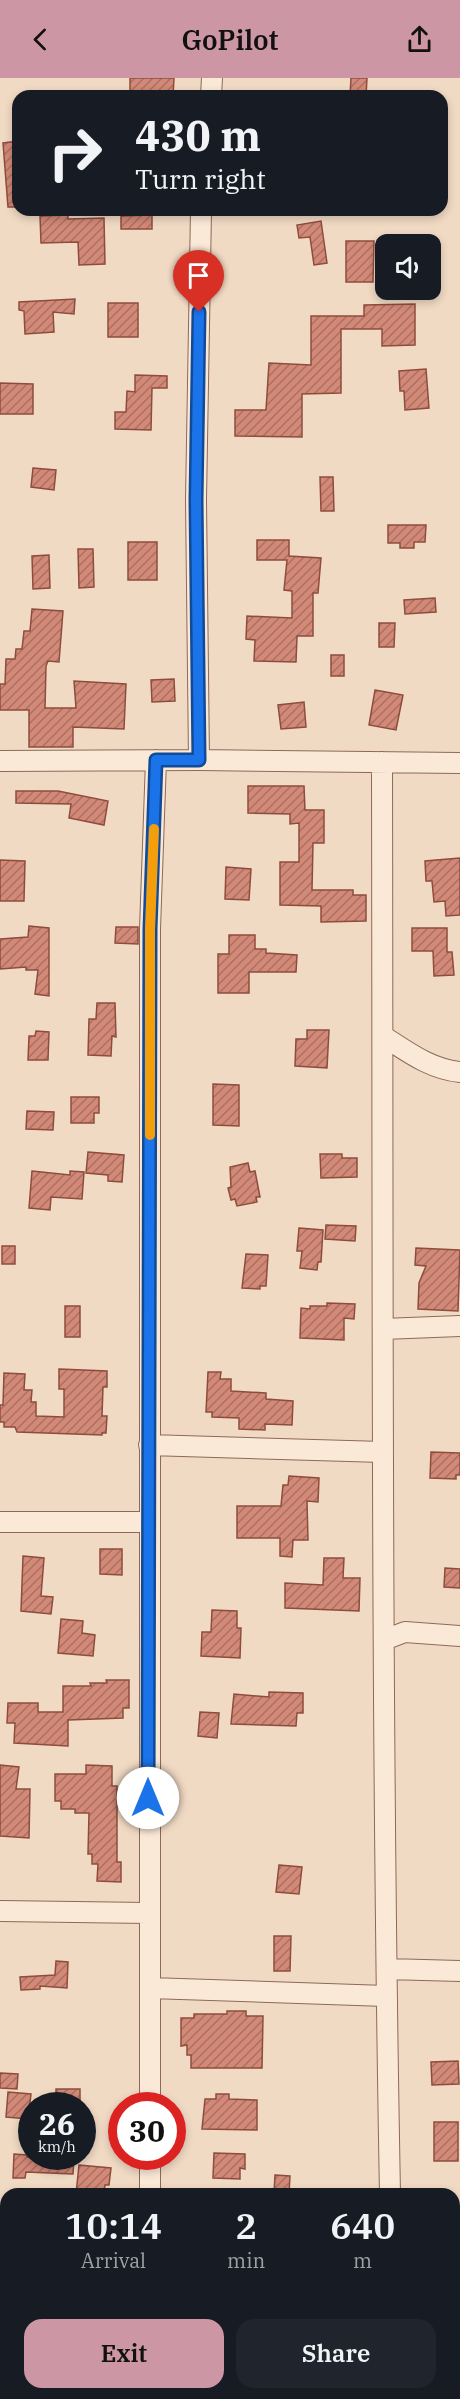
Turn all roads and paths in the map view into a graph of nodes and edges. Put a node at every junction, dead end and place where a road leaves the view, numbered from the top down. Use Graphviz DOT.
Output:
graph roads {
  1 [pos="201,216"];
  2 [pos="156,760"];
  3 [pos="199,760"];
  4 [pos="0,761"];
  5 [pos="382,762"];
  6 [pos="460,763"];
  7 [pos="383,1036"];
  8 [pos="460,1072"];
  9 [pos="460,1326"];
  10 [pos="383,1329"];
  11 [pos="149,1445"];
  12 [pos="383,1452"];
  13 [pos="0,1522"];
  14 [pos="149,1522"];
  15 [pos="460,1636"];
  16 [pos="384,1640"];
  17 [pos="0,1911"];
  18 [pos="148,1913"];
  19 [pos="387,1969"];
  20 [pos="460,1971"];
  21 [pos="150,1988"];
  22 [pos="387,1996"];
  23 [pos="150,2092"];
  24 [pos="150,2170"];
  25 [pos="150,2188"];
  26 [pos="390,2188"];
  1 -- 3 [label="street"];
  2 -- 3 [label="street"];
  2 -- 4 [label="street"];
  2 -- 11 [label="street"];
  3 -- 5 [label="street"];
  5 -- 6 [label="street"];
  5 -- 7 [label="street"];
  7 -- 8 [label="street"];
  7 -- 10 [label="street"];
  9 -- 10 [label="street"];
  10 -- 12 [label="street"];
  11 -- 12 [label="street"];
  11 -- 14 [label="street"];
  12 -- 16 [label="street"];
  13 -- 14 [label="street"];
  14 -- 18 [label="street"];
  15 -- 16 [label="street"];
  16 -- 19 [label="street"];
  17 -- 18 [label="street"];
  18 -- 21 [label="street"];
  19 -- 20 [label="street"];
  19 -- 22 [label="street"];
  21 -- 22 [label="street"];
  21 -- 23 [label="street"];
  22 -- 26 [label="street"];
  24 -- 25 [label="street"];
}
